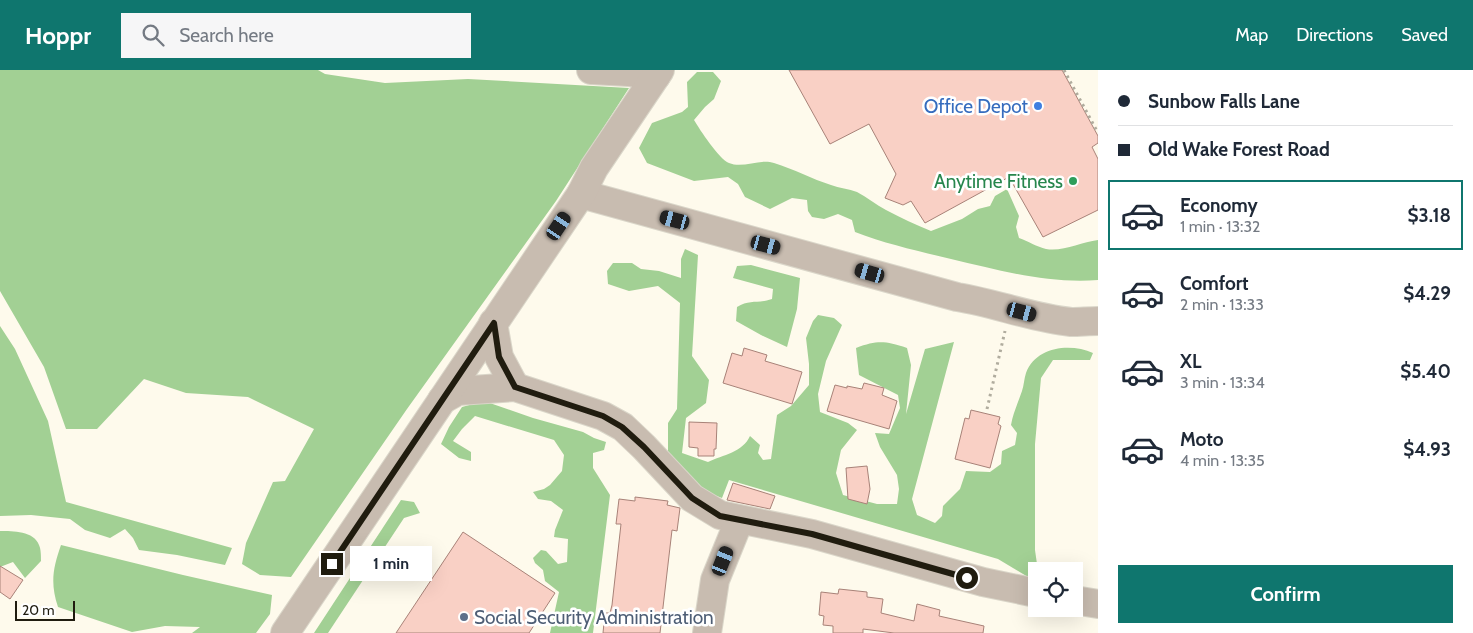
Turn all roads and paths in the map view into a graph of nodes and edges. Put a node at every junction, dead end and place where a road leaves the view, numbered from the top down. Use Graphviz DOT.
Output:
graph roads {
  1 [pos="592,70"];
  2 [pos="1064,70"];
  3 [pos="658,73"];
  4 [pos="1098,133"];
  5 [pos="580,194"];
  6 [pos="1098,321"];
  7 [pos="494,323"];
  8 [pos="1005,330"];
  9 [pos="515,387"];
  10 [pos="442,400"];
  11 [pos="987,409"];
  12 [pos="739,520"];
  13 [pos="1028,591"];
  14 [pos="1083,602"];
  15 [pos="1098,604"];
  16 [pos="285,633"];
  17 [pos="707,633"];
  1 -- 3 [label="street"];
  2 -- 4 [label="path"];
  3 -- 5 [label="street"];
  5 -- 6 [label="street"];
  5 -- 7 [label="street"];
  7 -- 9 [label="street"];
  7 -- 10 [label="street"];
  8 -- 11 [label="path"];
  9 -- 10 [label="street"];
  9 -- 12 [label="street"];
  10 -- 16 [label="street"];
  12 -- 13 [label="street"];
  12 -- 17 [label="street"];
  14 -- 15 [label="street"];
}
